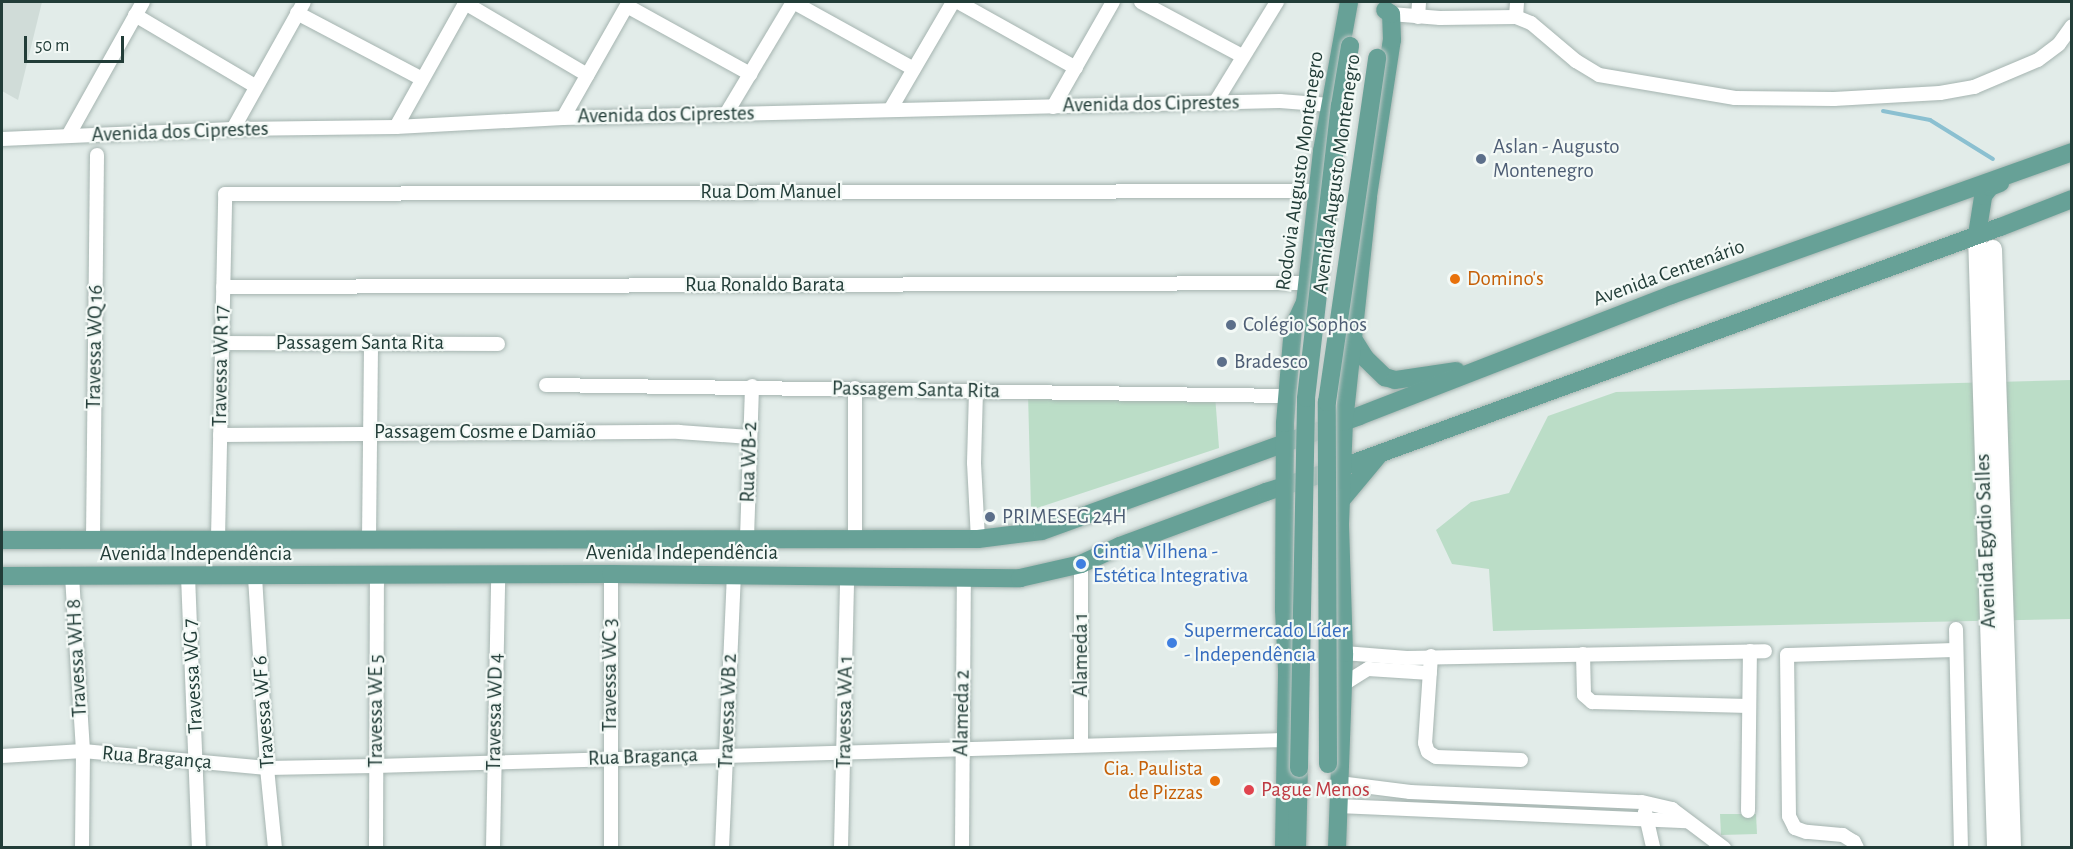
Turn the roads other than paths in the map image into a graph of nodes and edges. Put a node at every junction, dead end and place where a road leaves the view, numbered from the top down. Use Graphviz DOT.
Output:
graph roads {
  1 [pos="143,2"];
  2 [pos="466,2"];
  3 [pos="793,2"];
  4 [pos="953,2"];
  5 [pos="958,2"];
  6 [pos="1113,2"];
  7 [pos="1141,2"];
  8 [pos="1277,2"];
  9 [pos="1349,2"];
  10 [pos="1359,2"];
  11 [pos="1419,2"];
  12 [pos="1517,2"];
  13 [pos="628,4"];
  14 [pos="301,7"];
  15 [pos="1388,8"];
  16 [pos="135,15"];
  17 [pos="1418,17"];
  18 [pos="1516,17"];
  19 [pos="2072,26"];
  20 [pos="1242,56"];
  21 [pos="1076,68"];
  22 [pos="914,69"];
  23 [pos="750,74"];
  24 [pos="587,75"];
  25 [pos="422,79"];
  26 [pos="255,86"];
  27 [pos="1215,103"];
  28 [pos="1330,105"];
  29 [pos="1053,106"];
  30 [pos="890,110"];
  31 [pos="726,114"];
  32 [pos="563,118"];
  33 [pos="396,127"];
  34 [pos="232,129"];
  35 [pos="68,136"];
  36 [pos="2,139"];
  37 [pos="2072,152"];
  38 [pos="97,155"];
  39 [pos="2036,165"];
  40 [pos="1317,191"];
  41 [pos="225,194"];
  42 [pos="2072,199"];
  43 [pos="2000,227"];
  44 [pos="1977,235"];
  45 [pos="1992,249"];
  46 [pos="1306,283"];
  47 [pos="223,286"];
  48 [pos="1305,302"];
  49 [pos="222,343"];
  50 [pos="370,343"];
  51 [pos="498,344"];
  52 [pos="1351,345"];
  53 [pos="1476,370"];
  54 [pos="546,385"];
  55 [pos="752,386"];
  56 [pos="855,388"];
  57 [pos="976,392"];
  58 [pos="1286,396"];
  59 [pos="1344,422"];
  60 [pos="369,433"];
  61 [pos="220,435"];
  62 [pos="750,437"];
  63 [pos="1285,441"];
  64 [pos="1382,452"];
  65 [pos="1343,467"];
  66 [pos="1284,486"];
  67 [pos="1341,499"];
  68 [pos="1340,524"];
  69 [pos="93,538"];
  70 [pos="218,538"];
  71 [pos="369,538"];
  72 [pos="747,538"];
  73 [pos="855,539"];
  74 [pos="978,539"];
  75 [pos="2,540"];
  76 [pos="1286,540"];
  77 [pos="1081,564"];
  78 [pos="611,574"];
  79 [pos="377,575"];
  80 [pos="734,575"];
  81 [pos="2,576"];
  82 [pos="72,576"];
  83 [pos="188,576"];
  84 [pos="498,576"];
  85 [pos="847,576"];
  86 [pos="255,577"];
  87 [pos="964,578"];
  88 [pos="1956,629"];
  89 [pos="1956,650"];
  90 [pos="1750,651"];
  91 [pos="1765,651"];
  92 [pos="1344,653"];
  93 [pos="1583,654"];
  94 [pos="1367,655"];
  95 [pos="1431,656"];
  96 [pos="1368,669"];
  97 [pos="1430,673"];
  98 [pos="1342,685"];
  99 [pos="1749,706"];
  100 [pos="1285,740"];
  101 [pos="1081,745"];
  102 [pos="961,750"];
  103 [pos="83,751"];
  104 [pos="844,753"];
  105 [pos="726,754"];
  106 [pos="2,756"];
  107 [pos="610,758"];
  108 [pos="1521,760"];
  109 [pos="493,762"];
  110 [pos="198,763"];
  111 [pos="375,766"];
  112 [pos="267,768"];
  113 [pos="1339,783"];
  114 [pos="1642,802"];
  115 [pos="1338,806"];
  116 [pos="1748,811"];
  117 [pos="1647,818"];
  118 [pos="1687,821"];
  119 [pos="82,848"];
  120 [pos="199,848"];
  121 [pos="275,848"];
  122 [pos="376,848"];
  123 [pos="493,848"];
  124 [pos="611,848"];
  125 [pos="722,848"];
  126 [pos="841,848"];
  127 [pos="962,848"];
  128 [pos="1284,848"];
  129 [pos="1297,848"];
  130 [pos="1328,848"];
  131 [pos="1337,848"];
  132 [pos="1653,848"];
  133 [pos="1724,848"];
  134 [pos="1857,848"];
  135 [pos="1961,848"];
  136 [pos="1996,848"];
  137 [pos="2012,848"];
  1 -- 16 [label="street"];
  2 -- 24 [label="street"];
  2 -- 25 [label="street"];
  3 -- 22 [label="street"];
  3 -- 23 [label="street"];
  4 -- 22 [label="street"];
  5 -- 21 [label="street"];
  6 -- 21 [label="street"];
  7 -- 20 [label="street"];
  8 -- 20 [label="street"];
  9 -- 28 [label="main road, Rodovia Augusto Montenegro"];
  10 -- 129 [label="main road, Avenida Augusto Montenegro, bridge"];
  11 -- 17 [label="street"];
  12 -- 18 [label="street"];
  13 -- 23 [label="street"];
  13 -- 24 [label="street"];
  14 -- 25 [label="street"];
  14 -- 26 [label="street"];
  15 -- 17 [label="street"];
  15 -- 52 [label="main road"];
  15 -- 130 [label="main road, Avenida Augusto Montenegro, bridge"];
  16 -- 26 [label="street"];
  16 -- 35 [label="street"];
  17 -- 18 [label="street"];
  18 -- 19 [label="street"];
  20 -- 27 [label="street"];
  21 -- 29 [label="street"];
  22 -- 30 [label="street"];
  23 -- 31 [label="street"];
  24 -- 32 [label="street"];
  25 -- 33 [label="street"];
  26 -- 34 [label="street"];
  27 -- 28 [label="street, Avenida dos Ciprestes"];
  27 -- 29 [label="street, Avenida dos Ciprestes"];
  28 -- 40 [label="main road, Rodovia Augusto Montenegro"];
  29 -- 30 [label="street, Avenida dos Ciprestes"];
  30 -- 31 [label="street, Avenida dos Ciprestes"];
  31 -- 32 [label="street, Avenida dos Ciprestes"];
  32 -- 33 [label="street, Avenida dos Ciprestes"];
  33 -- 34 [label="street, Avenida dos Ciprestes"];
  34 -- 35 [label="street, Avenida dos Ciprestes"];
  35 -- 36 [label="street, Avenida dos Ciprestes"];
  37 -- 39 [label="main road, Avenida Centenário"];
  38 -- 69 [label="street, Travessa WQ 16"];
  39 -- 44 [label="main road"];
  39 -- 53 [label="main road, Avenida Centenário"];
  40 -- 41 [label="street, Rua Dom Manuel"];
  40 -- 46 [label="main road, Rodovia Augusto Montenegro"];
  41 -- 47 [label="street, Travessa WR 17"];
  42 -- 43 [label="main road"];
  43 -- 44 [label="main road"];
  43 -- 45 [label="main road"];
  44 -- 64 [label="main road"];
  44 -- 136 [label="street, Avenida Egydio Salles"];
  45 -- 137 [label="street, Avenida Egydio Salles"];
  46 -- 47 [label="street, Rua Ronaldo Barata"];
  46 -- 48 [label="main road, Rodovia Augusto Montenegro"];
  47 -- 49 [label="street, Travessa WR 17"];
  48 -- 52 [label="main road"];
  48 -- 58 [label="main road, Rodovia Augusto Montenegro"];
  49 -- 50 [label="street, Passagem Santa Rita"];
  49 -- 61 [label="street, Travessa WR 17"];
  50 -- 51 [label="street, Passagem Santa Rita"];
  50 -- 60 [label="street"];
  52 -- 53 [label="main road"];
  52 -- 59 [label="main road"];
  53 -- 59 [label="main road, Avenida Centenário"];
  54 -- 55 [label="street, Passagem Santa Rita"];
  55 -- 56 [label="street, Passagem Santa Rita"];
  55 -- 62 [label="street, Rua WB-2"];
  56 -- 57 [label="street, Passagem Santa Rita"];
  56 -- 73 [label="street"];
  57 -- 58 [label="street, Passagem Santa Rita"];
  57 -- 74 [label="street"];
  58 -- 63 [label="main road, Rodovia Augusto Montenegro"];
  59 -- 63 [label="main road, Avenida Centenário"];
  59 -- 65 [label="main road"];
  60 -- 61 [label="street, Passagem Cosme e Damião"];
  60 -- 62 [label="street, Passagem Cosme e Damião"];
  60 -- 71 [label="street"];
  61 -- 70 [label="street, Travessa WR 17"];
  62 -- 72 [label="street, Rua WB-2"];
  63 -- 66 [label="main road, Rodovia Augusto Montenegro"];
  63 -- 74 [label="main road, Avenida Independência"];
  64 -- 65 [label="main road"];
  64 -- 67 [label="main road"];
  65 -- 66 [label="main road, Avenida Independência"];
  65 -- 67 [label="main road"];
  66 -- 76 [label="main road, Rodovia Augusto Montenegro"];
  66 -- 77 [label="main road, Avenida Independência"];
  67 -- 68 [label="main road"];
  68 -- 76 [label="main road"];
  68 -- 92 [label="main road"];
  69 -- 70 [label="main road, Avenida Independência"];
  69 -- 75 [label="main road, Avenida Independência"];
  70 -- 71 [label="main road, Avenida Independência"];
  71 -- 72 [label="main road, Avenida Independência"];
  72 -- 73 [label="main road, Avenida Independência"];
  73 -- 74 [label="main road, Avenida Independência"];
  76 -- 100 [label="main road, Rodovia Augusto Montenegro"];
  77 -- 87 [label="main road, Avenida Independência"];
  77 -- 101 [label="street, Alameda 1"];
  78 -- 80 [label="main road, Avenida Independência"];
  78 -- 84 [label="main road, Avenida Independência"];
  78 -- 107 [label="street, Travessa WC 3"];
  79 -- 84 [label="main road, Avenida Independência"];
  79 -- 86 [label="main road, Avenida Independência"];
  79 -- 111 [label="street, Travessa WE 5"];
  80 -- 85 [label="main road, Avenida Independência"];
  80 -- 105 [label="street, Travessa WB 2"];
  81 -- 82 [label="main road, Avenida Independência"];
  82 -- 83 [label="main road, Avenida Independência"];
  82 -- 103 [label="street, Travessa WH 8"];
  83 -- 86 [label="main road, Avenida Independência"];
  83 -- 110 [label="street, Travessa WG 7"];
  84 -- 109 [label="street, Travessa WD 4"];
  85 -- 87 [label="main road, Avenida Independência"];
  85 -- 104 [label="street, Travessa WA 1"];
  86 -- 112 [label="street, Travessa WF 6"];
  87 -- 102 [label="street, Alameda 2"];
  88 -- 89 [label="street"];
  89 -- 134 [label="street"];
  89 -- 135 [label="street"];
  90 -- 91 [label="street"];
  90 -- 93 [label="street"];
  90 -- 99 [label="street"];
  92 -- 94 [label="street"];
  92 -- 98 [label="main road"];
  93 -- 95 [label="street"];
  93 -- 99 [label="street"];
  94 -- 95 [label="street"];
  94 -- 96 [label="street"];
  95 -- 97 [label="street"];
  96 -- 97 [label="street"];
  96 -- 98 [label="street"];
  97 -- 108 [label="street"];
  98 -- 113 [label="main road"];
  99 -- 116 [label="street"];
  100 -- 101 [label="street, Rua Bragança"];
  100 -- 128 [label="main road, Rodovia Augusto Montenegro"];
  101 -- 102 [label="street, Rua Bragança"];
  102 -- 104 [label="street, Rua Bragança"];
  102 -- 127 [label="street, Alameda 2"];
  103 -- 106 [label="street, Rua Bragança"];
  103 -- 110 [label="street, Rua Bragança"];
  103 -- 119 [label="street, Travessa WH 8"];
  104 -- 105 [label="street, Rua Bragança"];
  104 -- 126 [label="street, Travessa WA 1"];
  105 -- 107 [label="street, Rua Bragança"];
  105 -- 125 [label="street, Travessa WB 2"];
  107 -- 109 [label="street, Rua Bragança"];
  107 -- 124 [label="street, Travessa WC 3"];
  109 -- 111 [label="street, Rua Bragança"];
  109 -- 123 [label="street, Travessa WD 4"];
  110 -- 112 [label="street, Rua Bragança"];
  110 -- 120 [label="street, Travessa WG 7"];
  111 -- 112 [label="street, Rua Bragança"];
  111 -- 122 [label="street, Travessa WE 5"];
  112 -- 121 [label="street, Travessa WF 6"];
  113 -- 114 [label="street"];
  113 -- 115 [label="main road"];
  114 -- 117 [label="street"];
  114 -- 118 [label="street"];
  115 -- 117 [label="street"];
  115 -- 131 [label="main road"];
  117 -- 118 [label="street"];
  117 -- 132 [label="street"];
  118 -- 133 [label="street"];
}
